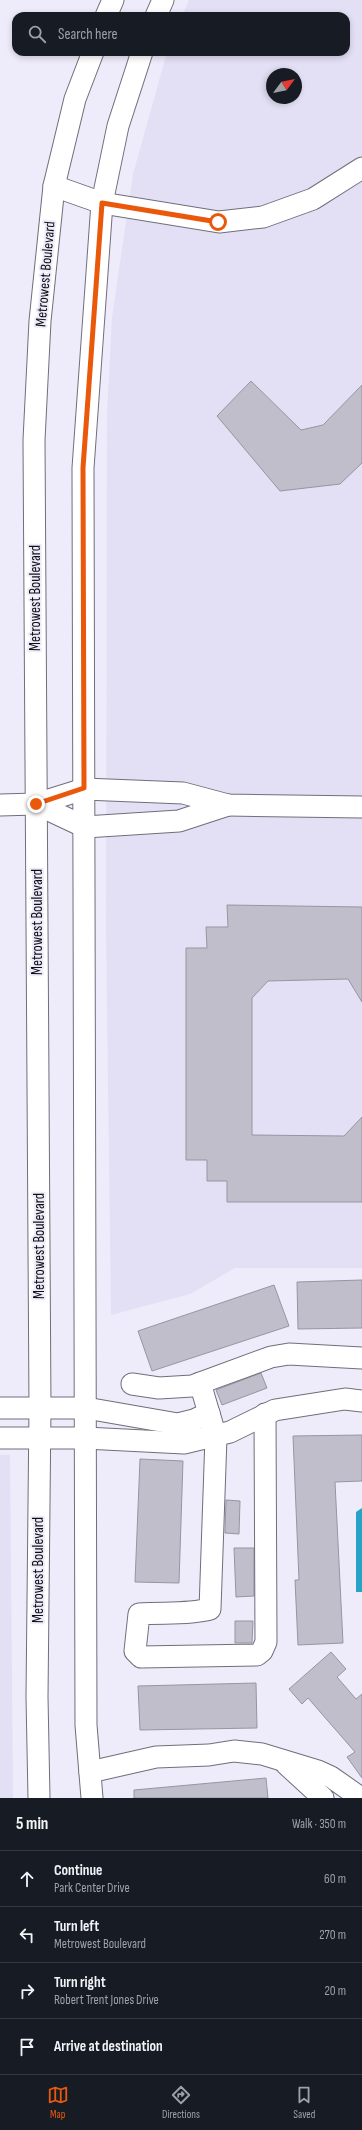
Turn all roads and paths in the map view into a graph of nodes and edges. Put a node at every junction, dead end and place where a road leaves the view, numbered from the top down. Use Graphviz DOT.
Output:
graph roads {
  1 [pos="113,0"];
  2 [pos="163,0"];
  3 [pos="108,12"];
  4 [pos="158,12"];
  5 [pos="91,56"];
  6 [pos="141,56"];
  7 [pos="362,168"];
  8 [pos="54,186"];
  9 [pos="102,203"];
  10 [pos="84,788"];
  11 [pos="36,804"];
  12 [pos="0,805"];
  13 [pos="228,805"];
  14 [pos="362,806"];
  15 [pos="85,827"];
  16 [pos="362,1358"];
  17 [pos="132,1384"];
  18 [pos="200,1384"];
  19 [pos="362,1400"];
  20 [pos="0,1408"];
  21 [pos="40,1408"];
  22 [pos="86,1408"];
  23 [pos="209,1413"];
  24 [pos="265,1414"];
  25 [pos="216,1437"];
  26 [pos="0,1438"];
  27 [pos="39,1438"];
  28 [pos="85,1438"];
  29 [pos="281,1760"];
  30 [pos="90,1772"];
  31 [pos="39,1798"];
  32 [pos="92,1798"];
  33 [pos="302,1798"];
  34 [pos="323,1798"];
  35 [pos="361,1798"];
  1 -- 3 [label="street"];
  2 -- 4 [label="street"];
  5 -- 8 [label="street, Metrowest Boulevard"];
  6 -- 9 [label="street"];
  7 -- 9 [label="street"];
  8 -- 9 [label="street"];
  8 -- 11 [label="street, Metrowest Boulevard"];
  9 -- 10 [label="street"];
  10 -- 11 [label="street"];
  10 -- 13 [label="street"];
  10 -- 15 [label="street"];
  11 -- 12 [label="street"];
  11 -- 15 [label="street"];
  11 -- 21 [label="street, Metrowest Boulevard"];
  13 -- 14 [label="street"];
  13 -- 15 [label="street"];
  15 -- 22 [label="street"];
  16 -- 18 [label="street"];
  17 -- 18 [label="street"];
  18 -- 23 [label="street"];
  19 -- 24 [label="street"];
  20 -- 21 [label="street"];
  21 -- 22 [label="street"];
  21 -- 27 [label="street, Metrowest Boulevard"];
  22 -- 23 [label="street"];
  22 -- 28 [label="street"];
  23 -- 25 [label="street"];
  24 -- 25 [label="street"];
  24 -- 25 [label="street"];
  25 -- 28 [label="street"];
  26 -- 27 [label="street"];
  27 -- 28 [label="street"];
  27 -- 31 [label="street, Metrowest Boulevard"];
  28 -- 30 [label="street"];
  29 -- 30 [label="street"];
  29 -- 33 [label="street"];
  29 -- 34 [label="street"];
  29 -- 35 [label="street"];
  30 -- 32 [label="street"];
}
